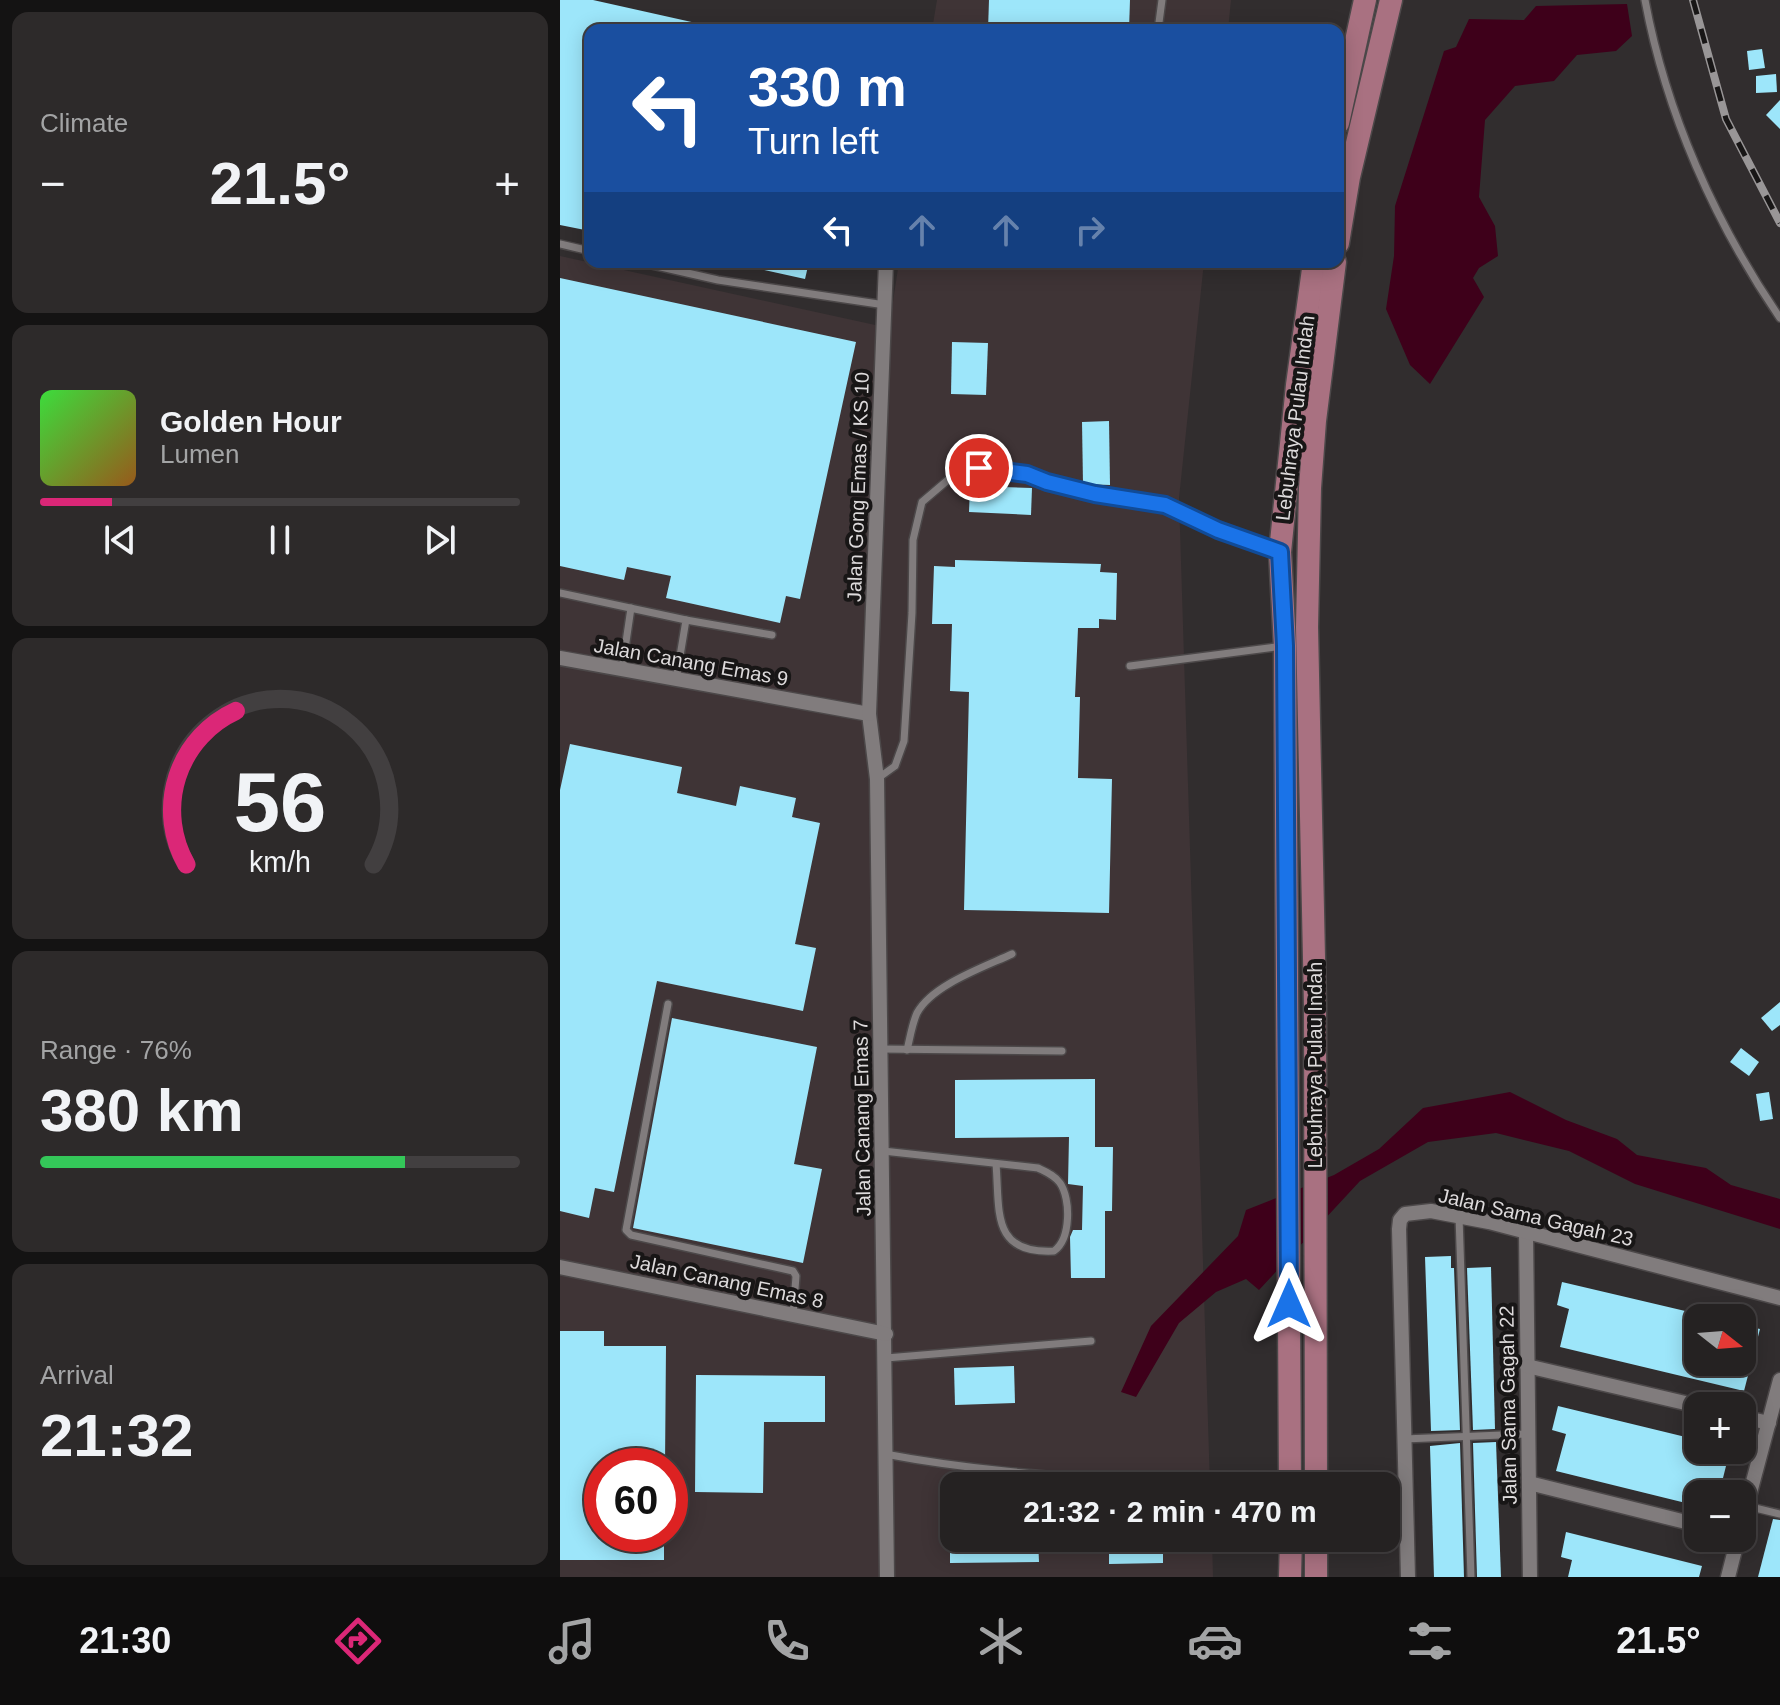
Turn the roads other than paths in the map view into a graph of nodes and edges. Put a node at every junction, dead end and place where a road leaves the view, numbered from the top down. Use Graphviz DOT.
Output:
graph roads {
  1 [pos="1162,0"];
  2 [pos="1391,0"];
  3 [pos="1645,0"];
  4 [pos="1362,1"];
  5 [pos="1159,24"];
  6 [pos="1344,92"];
  7 [pos="1344,207"];
  8 [pos="560,244"];
  9 [pos="584,250"];
  10 [pos="665,268"];
  11 [pos="886,268"];
  12 [pos="1313,268"];
  13 [pos="1334,268"];
  14 [pos="885,305"];
  15 [pos="1780,318"];
  16 [pos="1280,552"];
  17 [pos="560,593"];
  18 [pos="631,608"];
  19 [pos="686,620"];
  20 [pos="772,635"];
  21 [pos="1285,646"];
  22 [pos="560,658"];
  23 [pos="1130,666"];
  24 [pos="622,670"];
  25 [pos="676,680"];
  26 [pos="869,714"];
  27 [pos="877,779"];
  28 [pos="1012,954"];
  29 [pos="668,1004"];
  30 [pos="880,1049"];
  31 [pos="907,1050"];
  32 [pos="1062,1051"];
  33 [pos="883,1151"];
  34 [pos="996,1164"];
  35 [pos="1459,1216"];
  36 [pos="1526,1232"];
  37 [pos="560,1267"];
  38 [pos="1780,1298"];
  39 [pos="793,1315"];
  40 [pos="886,1334"];
  41 [pos="1091,1341"];
  42 [pos="886,1358"];
  43 [pos="1527,1366"];
  44 [pos="1780,1380"];
  45 [pos="1684,1403"];
  46 [pos="1756,1420"];
  47 [pos="1769,1423"];
  48 [pos="1528,1434"];
  49 [pos="1466,1437"];
  50 [pos="1404,1439"];
  51 [pos="885,1454"];
  52 [pos="1000,1472"];
  53 [pos="1290,1472"];
  54 [pos="1316,1472"];
  55 [pos="1754,1480"];
  56 [pos="1529,1483"];
  57 [pos="1756,1508"];
  58 [pos="1780,1514"];
  59 [pos="1684,1522"];
  60 [pos="1734,1552"];
  61 [pos="887,1577"];
  62 [pos="1408,1577"];
  63 [pos="1471,1577"];
  64 [pos="1530,1577"];
  65 [pos="1728,1577"];
  1 -- 5 [label="lane"];
  2 -- 7 [label="main road"];
  3 -- 15 [label="lane"];
  4 -- 6 [label="main road"];
  8 -- 9 [label="lane"];
  10 -- 14 [label="lane"];
  11 -- 14 [label="street, Jalan Gong Emas / KS 10"];
  12 -- 16 [label="main road, Lebuhraya Pulau Indah"];
  13 -- 54 [label="main road, Lebuhraya Pulau Indah"];
  14 -- 26 [label="street, Jalan Gong Emas / KS 10"];
  16 -- 21 [label="main road, Lebuhraya Pulau Indah"];
  16 -- 27 [label="lane"];
  17 -- 18 [label="lane"];
  18 -- 19 [label="lane"];
  18 -- 24 [label="lane"];
  19 -- 20 [label="lane"];
  19 -- 25 [label="lane"];
  21 -- 23 [label="lane"];
  21 -- 53 [label="main road, Lebuhraya Pulau Indah"];
  22 -- 24 [label="street, Jalan Canang Emas 9"];
  24 -- 25 [label="street, Jalan Canang Emas 9"];
  25 -- 26 [label="street, Jalan Canang Emas 9"];
  26 -- 27 [label="street, Jalan Canang Emas 7"];
  27 -- 30 [label="street, Jalan Canang Emas 7"];
  28 -- 31 [label="lane"];
  29 -- 39 [label="lane"];
  30 -- 31 [label="lane"];
  30 -- 33 [label="street, Jalan Canang Emas 7"];
  31 -- 32 [label="lane"];
  33 -- 34 [label="lane"];
  33 -- 40 [label="street, Jalan Canang Emas 7"];
  34 -- 34 [label="lane"];
  35 -- 36 [label="street, Jalan Sama Gagah 23"];
  35 -- 49 [label="lane"];
  35 -- 50 [label="street, Jalan Sama Gagah 23"];
  36 -- 38 [label="street, Jalan Sama Gagah 23"];
  36 -- 43 [label="street, Jalan Sama Gagah 22"];
  37 -- 39 [label="street, Jalan Canang Emas 8"];
  39 -- 40 [label="street, Jalan Canang Emas 8"];
  40 -- 42 [label="street, Jalan Canang Emas 7"];
  41 -- 42 [label="lane"];
  42 -- 51 [label="street, Jalan Canang Emas 7"];
  43 -- 45 [label="street"];
  43 -- 48 [label="street, Jalan Sama Gagah 22"];
  44 -- 47 [label="street"];
  46 -- 47 [label="street"];
  47 -- 55 [label="street"];
  48 -- 49 [label="lane"];
  48 -- 56 [label="street, Jalan Sama Gagah 22"];
  49 -- 50 [label="lane"];
  49 -- 63 [label="lane"];
  50 -- 62 [label="street, Jalan Sama Gagah 23"];
  51 -- 52 [label="lane"];
  51 -- 61 [label="street, Jalan Canang Emas 7"];
  56 -- 59 [label="street"];
  56 -- 64 [label="street, Jalan Sama Gagah 22"];
  57 -- 58 [label="lane"];
  60 -- 65 [label="street"];
}
